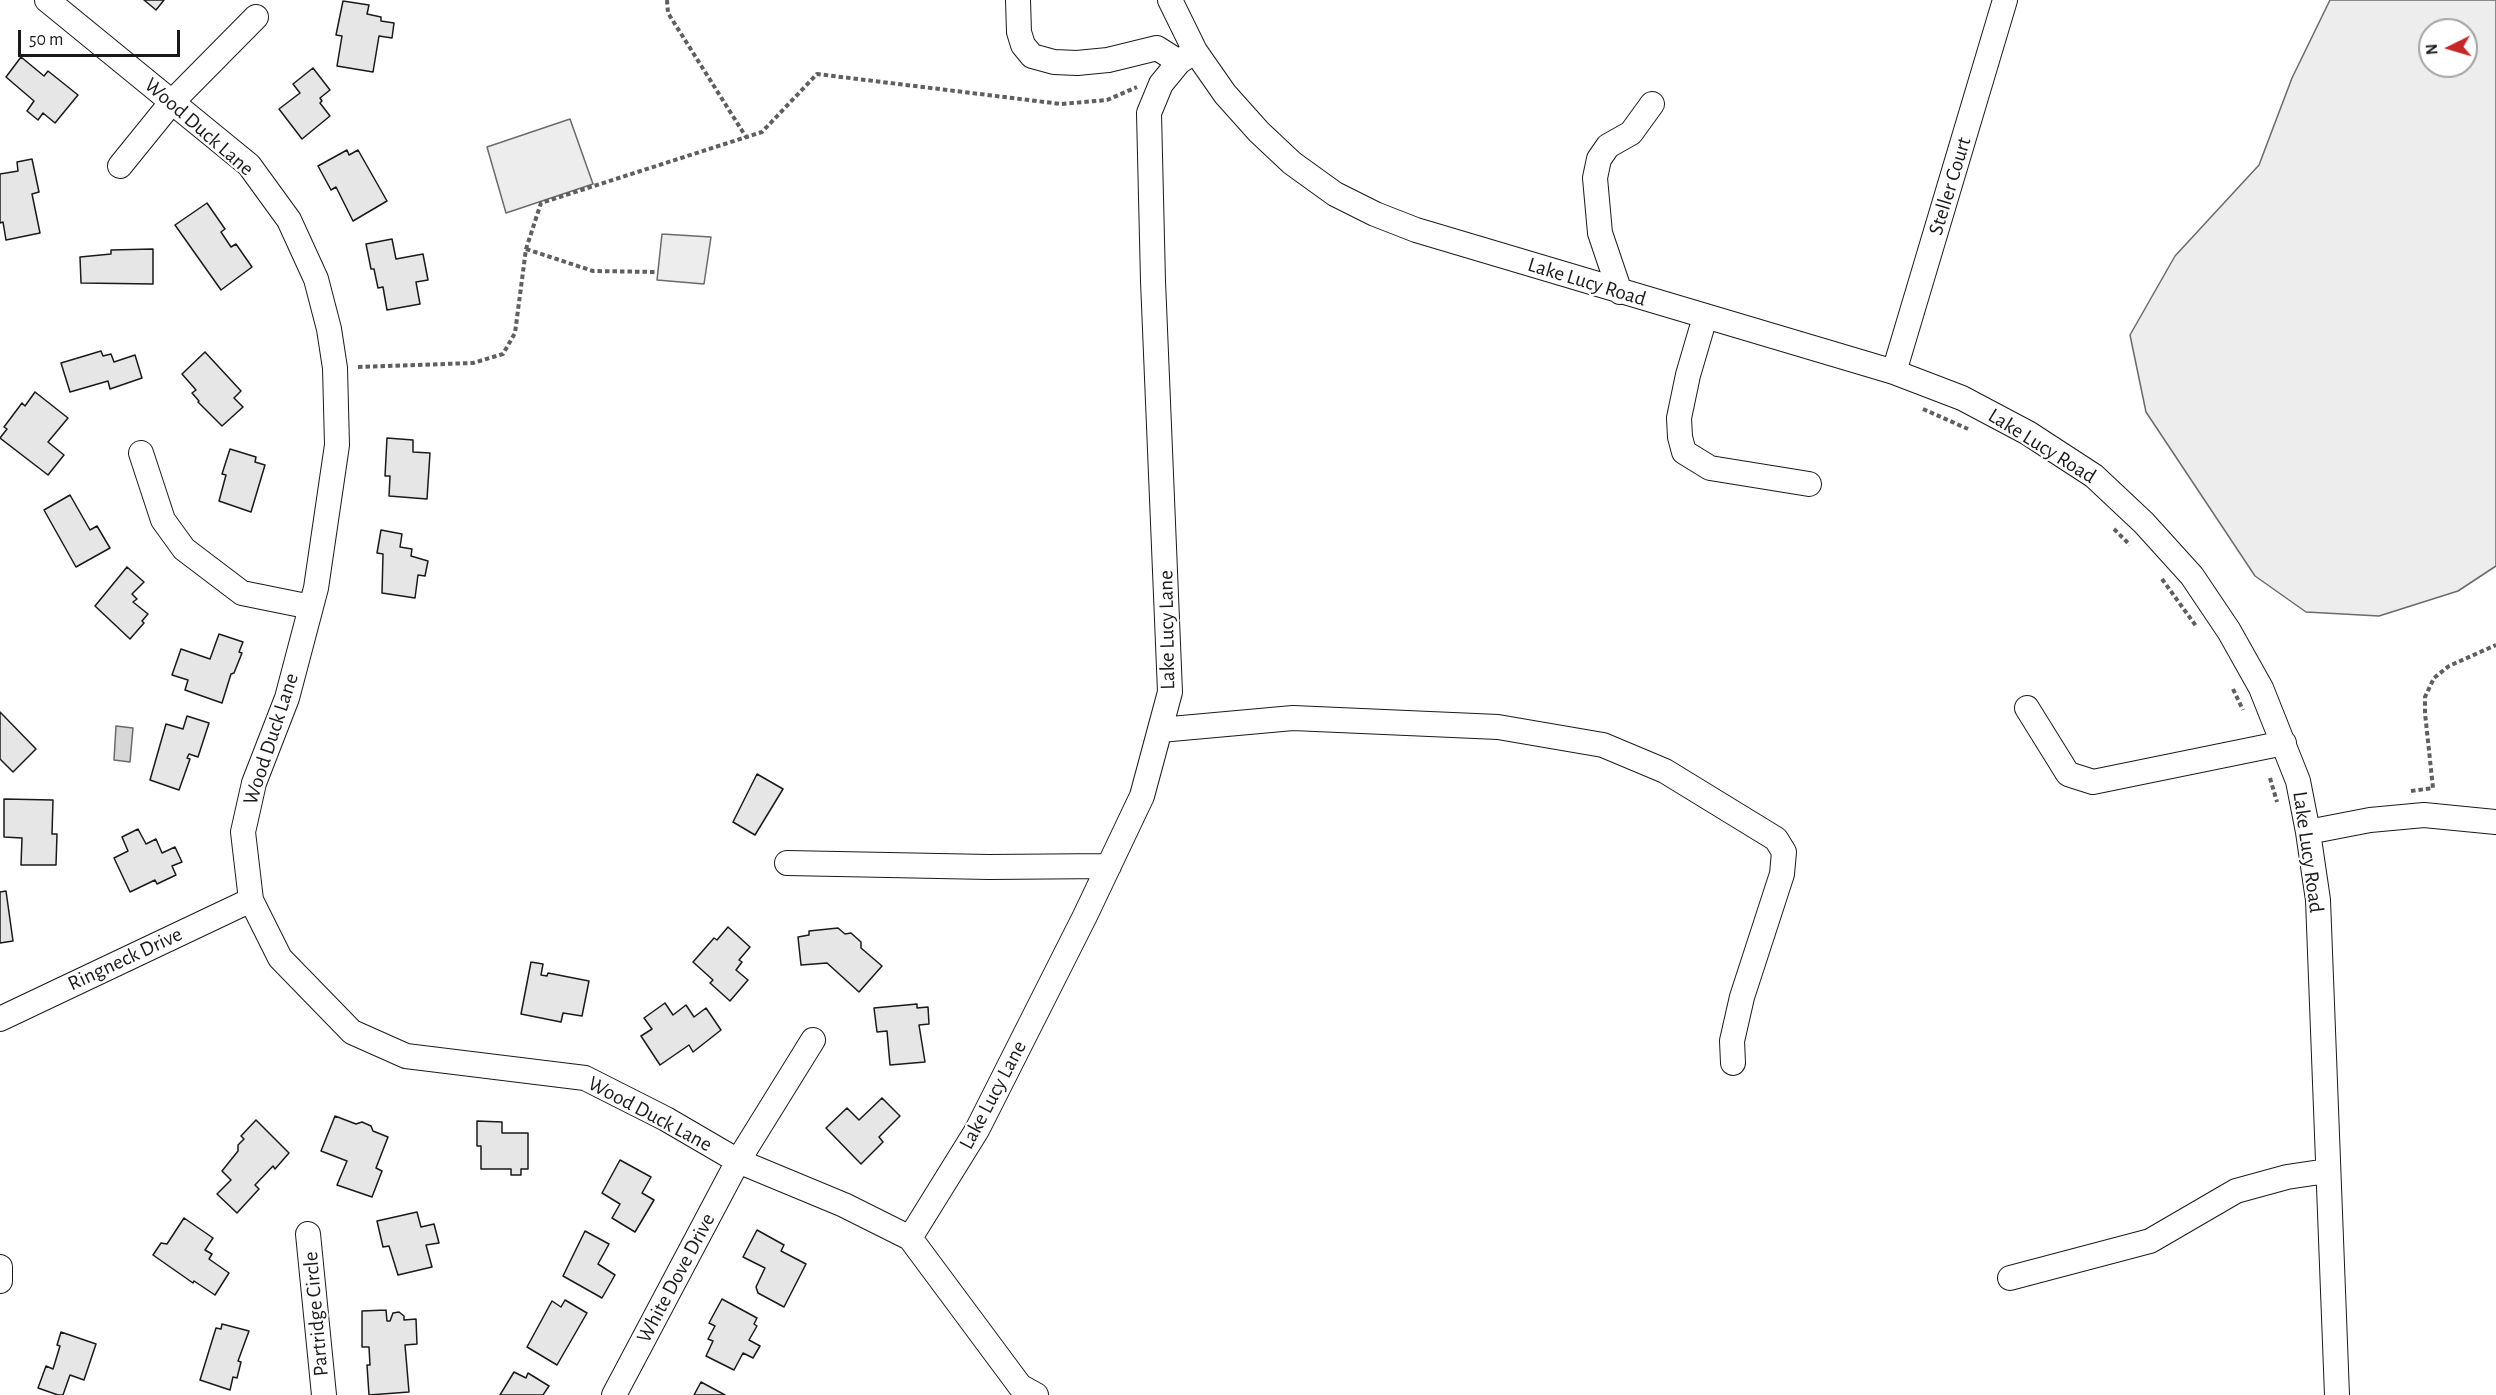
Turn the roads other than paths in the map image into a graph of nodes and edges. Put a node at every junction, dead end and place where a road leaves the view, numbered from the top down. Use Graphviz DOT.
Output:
graph roads {
  1 [pos="47,0"];
  2 [pos="1018,0"];
  3 [pos="1170,0"];
  4 [pos="2005,0"];
  5 [pos="256,17"];
  6 [pos="1187,56"];
  7 [pos="171,103"];
  8 [pos="1652,104"];
  9 [pos="120,165"];
  10 [pos="1620,292"];
  11 [pos="1705,317"];
  12 [pos="1894,372"];
  13 [pos="141,453"];
  14 [pos="1809,484"];
  15 [pos="311,607"];
  16 [pos="2027,708"];
  17 [pos="1160,730"];
  18 [pos="2272,745"];
  19 [pos="2306,821"];
  20 [pos="2496,822"];
  21 [pos="787,863"];
  22 [pos="1109,866"];
  23 [pos="251,900"];
  24 [pos="0,1020"];
  25 [pos="813,1041"];
  26 [pos="1733,1063"];
  27 [pos="738,1161"];
  28 [pos="2327,1171"];
  29 [pos="308,1234"];
  30 [pos="910,1238"];
  31 [pos="0,1267"];
  32 [pos="2010,1278"];
  33 [pos="0,1281"];
  34 [pos="324,1395"];
  35 [pos="614,1395"];
  36 [pos="1035,1395"];
  37 [pos="2337,1395"];
  1 -- 7 [label="street, Wood Duck Lane"];
  2 -- 6 [label="street"];
  3 -- 6 [label="street, Lake Lucy Road"];
  4 -- 12 [label="street, Steller Court"];
  5 -- 7 [label="street"];
  6 -- 10 [label="street, Lake Lucy Road"];
  6 -- 17 [label="street, Lake Lucy Lane"];
  7 -- 9 [label="street"];
  7 -- 15 [label="street, Wood Duck Lane"];
  8 -- 10 [label="street"];
  10 -- 11 [label="street, Lake Lucy Road"];
  11 -- 12 [label="street, Lake Lucy Road"];
  11 -- 14 [label="street"];
  12 -- 18 [label="street, Lake Lucy Road"];
  13 -- 15 [label="street"];
  15 -- 23 [label="street, Wood Duck Lane"];
  16 -- 18 [label="street"];
  17 -- 22 [label="street, Lake Lucy Lane"];
  17 -- 26 [label="street"];
  18 -- 19 [label="street, Lake Lucy Road"];
  19 -- 20 [label="street"];
  19 -- 28 [label="street, Lake Lucy Road"];
  21 -- 22 [label="street"];
  22 -- 30 [label="street, Lake Lucy Lane"];
  23 -- 24 [label="street, Ringneck Drive"];
  23 -- 27 [label="street, Wood Duck Lane"];
  25 -- 27 [label="street, White Dove Drive"];
  27 -- 30 [label="street, Wood Duck Lane"];
  27 -- 35 [label="street, White Dove Drive"];
  28 -- 32 [label="street"];
  28 -- 37 [label="street, Lake Lucy Road"];
  29 -- 34 [label="street, Partridge Circle"];
  30 -- 36 [label="street"];
  31 -- 33 [label="street"];
}
